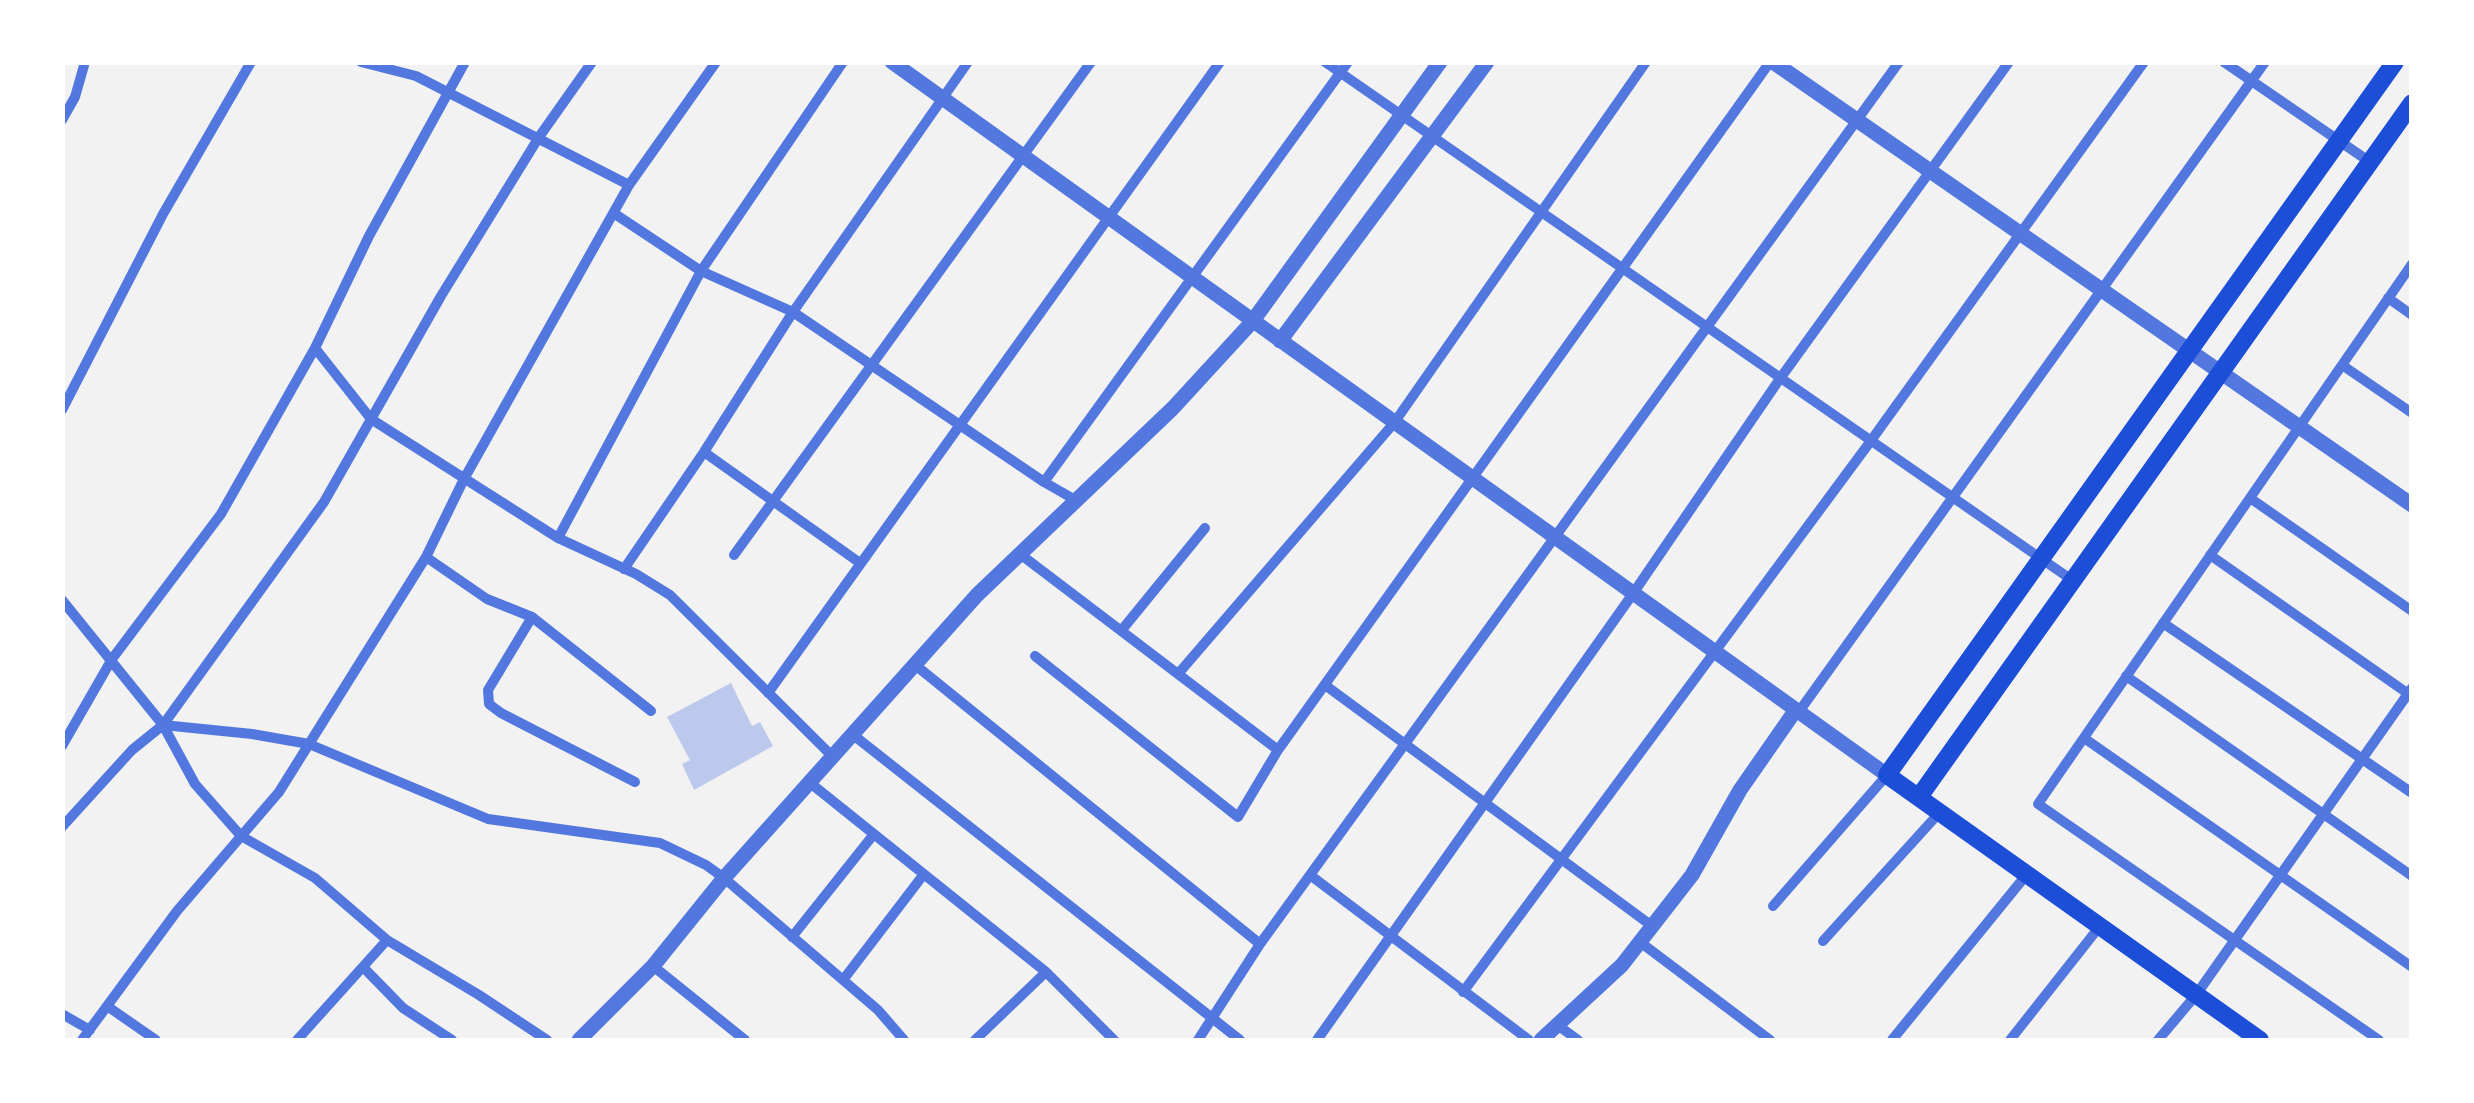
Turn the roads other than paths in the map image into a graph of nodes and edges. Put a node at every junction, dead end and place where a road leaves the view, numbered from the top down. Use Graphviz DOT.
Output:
graph roads {
  1 [pos="85,62"];
  2 [pos="251,62"];
  3 [pos="361,62"];
  4 [pos="465,62"];
  5 [pos="592,62"];
  6 [pos="716,62"];
  7 [pos="843,62"];
  8 [pos="892,62"];
  9 [pos="968,62"];
  10 [pos="1091,62"];
  11 [pos="1220,62"];
  12 [pos="1326,62"];
  13 [pos="1348,62"];
  14 [pos="1440,62"];
  15 [pos="1487,62"];
  16 [pos="1646,62"];
  17 [pos="1771,62"];
  18 [pos="1899,62"];
  19 [pos="2010,62"];
  20 [pos="2144,62"];
  21 [pos="2224,62"];
  22 [pos="2265,62"];
  23 [pos="2395,62"];
  24 [pos="1340,73"];
  25 [pos="2251,81"];
  26 [pos="62,91"];
  27 [pos="448,93"];
  28 [pos="76,97"];
  29 [pos="942,98"];
  30 [pos="2412,103"];
  31 [pos="1402,118"];
  32 [pos="62,120"];
  33 [pos="1857,121"];
  34 [pos="538,137"];
  35 [pos="1432,138"];
  36 [pos="2338,142"];
  37 [pos="1023,157"];
  38 [pos="2370,162"];
  39 [pos="1930,172"];
  40 [pos="629,185"];
  41 [pos="1540,213"];
  42 [pos="616,214"];
  43 [pos="1108,218"];
  44 [pos="2020,234"];
  45 [pos="2412,264"];
  46 [pos="1622,270"];
  47 [pos="700,271"];
  48 [pos="1193,279"];
  49 [pos="2101,291"];
  50 [pos="2388,298"];
  51 [pos="793,312"];
  52 [pos="2412,314"];
  53 [pos="1252,322"];
  54 [pos="1707,329"];
  55 [pos="1280,341"];
  56 [pos="315,348"];
  57 [pos="2190,352"];
  58 [pos="872,364"];
  59 [pos="2342,365"];
  60 [pos="2220,372"];
  61 [pos="1780,380"];
  62 [pos="63,409"];
  63 [pos="2412,413"];
  64 [pos="371,419"];
  65 [pos="960,424"];
  66 [pos="1394,424"];
  67 [pos="2299,427"];
  68 [pos="1870,442"];
  69 [pos="704,452"];
  70 [pos="464,479"];
  71 [pos="1473,480"];
  72 [pos="1044,482"];
  73 [pos="1952,498"];
  74 [pos="2250,498"];
  75 [pos="773,502"];
  76 [pos="1077,502"];
  77 [pos="2412,505"];
  78 [pos="1205,528"];
  79 [pos="558,538"];
  80 [pos="1554,538"];
  81 [pos="1020,554"];
  82 [pos="734,555"];
  83 [pos="2210,556"];
  84 [pos="426,557"];
  85 [pos="2042,560"];
  86 [pos="860,564"];
  87 [pos="624,569"];
  88 [pos="2072,580"];
  89 [pos="1632,595"];
  90 [pos="62,600"];
  91 [pos="2412,610"];
  92 [pos="532,617"];
  93 [pos="2164,623"];
  94 [pos="1121,631"];
  95 [pos="1713,653"];
  96 [pos="1035,656"];
  97 [pos="112,660"];
  98 [pos="914,664"];
  99 [pos="1178,674"];
  100 [pos="2126,676"];
  101 [pos="1325,685"];
  102 [pos="2410,692"];
  103 [pos="768,693"];
  104 [pos="651,711"];
  105 [pos="1796,712"];
  106 [pos="163,726"];
  107 [pos="852,734"];
  108 [pos="2084,738"];
  109 [pos="309,744"];
  110 [pos="1405,744"];
  111 [pos="62,746"];
  112 [pos="1278,750"];
  113 [pos="832,756"];
  114 [pos="2362,759"];
  115 [pos="1887,774"];
  116 [pos="635,782"];
  117 [pos="809,782"];
  118 [pos="2412,794"];
  119 [pos="1919,797"];
  120 [pos="1485,803"];
  121 [pos="1940,812"];
  122 [pos="2323,814"];
  123 [pos="62,827"];
  124 [pos="874,834"];
  125 [pos="241,836"];
  126 [pos="1561,859"];
  127 [pos="924,874"];
  128 [pos="1310,874"];
  129 [pos="2027,874"];
  130 [pos="2280,876"];
  131 [pos="2412,876"];
  132 [pos="724,878"];
  133 [pos="1773,906"];
  134 [pos="1652,926"];
  135 [pos="2100,926"];
  136 [pos="1391,936"];
  137 [pos="792,937"];
  138 [pos="387,940"];
  139 [pos="2234,940"];
  140 [pos="1823,941"];
  141 [pos="1640,942"];
  142 [pos="1260,944"];
  143 [pos="364,966"];
  144 [pos="653,966"];
  145 [pos="2412,967"];
  146 [pos="1046,972"];
  147 [pos="843,980"];
  148 [pos="1463,992"];
  149 [pos="2196,995"];
  150 [pos="108,1006"];
  151 [pos="62,1014"];
  152 [pos="1213,1017"];
  153 [pos="1556,1024"];
  154 [pos="90,1030"];
  155 [pos="82,1040"];
  156 [pos="156,1040"];
  157 [pos="297,1040"];
  158 [pos="452,1040"];
  159 [pos="547,1040"];
  160 [pos="579,1040"];
  161 [pos="745,1040"];
  162 [pos="904,1040"];
  163 [pos="976,1040"];
  164 [pos="1114,1040"];
  165 [pos="1198,1040"];
  166 [pos="1240,1040"];
  167 [pos="1317,1040"];
  168 [pos="1529,1040"];
  169 [pos="1541,1040"];
  170 [pos="1578,1040"];
  171 [pos="1770,1040"];
  172 [pos="1892,1040"];
  173 [pos="2010,1040"];
  174 [pos="2158,1040"];
  175 [pos="2260,1040"];
  176 [pos="2379,1040"];
  1 -- 28 [label="street"];
  2 -- 62 [label="street"];
  3 -- 27 [label="street"];
  4 -- 27 [label="street"];
  5 -- 34 [label="street"];
  6 -- 40 [label="street"];
  7 -- 47 [label="street"];
  8 -- 29 [label="street"];
  9 -- 29 [label="street"];
  10 -- 37 [label="street"];
  11 -- 43 [label="street"];
  12 -- 24 [label="street"];
  13 -- 24 [label="street"];
  14 -- 31 [label="street"];
  15 -- 35 [label="street"];
  16 -- 41 [label="street"];
  17 -- 33 [label="street"];
  17 -- 46 [label="street"];
  18 -- 33 [label="street"];
  19 -- 39 [label="street"];
  20 -- 44 [label="street"];
  21 -- 25 [label="street"];
  22 -- 25 [label="street"];
  23 -- 36 [label="main road"];
  24 -- 31 [label="street"];
  24 -- 48 [label="street"];
  25 -- 36 [label="street"];
  25 -- 49 [label="street"];
  26 -- 28 [label="street"];
  27 -- 34 [label="street"];
  27 -- 56 [label="street"];
  28 -- 32 [label="street"];
  29 -- 37 [label="street"];
  29 -- 51 [label="street"];
  30 -- 38 [label="main road"];
  31 -- 35 [label="street"];
  31 -- 53 [label="street"];
  33 -- 39 [label="street"];
  33 -- 54 [label="street"];
  34 -- 40 [label="street"];
  34 -- 64 [label="street"];
  35 -- 41 [label="street"];
  35 -- 55 [label="street"];
  36 -- 38 [label="street"];
  36 -- 57 [label="main road"];
  37 -- 43 [label="street"];
  37 -- 58 [label="street"];
  38 -- 60 [label="main road"];
  39 -- 44 [label="street"];
  39 -- 61 [label="street"];
  40 -- 42 [label="street"];
  41 -- 46 [label="street"];
  41 -- 66 [label="street"];
  42 -- 47 [label="street"];
  42 -- 70 [label="street"];
  43 -- 48 [label="street"];
  43 -- 65 [label="street"];
  44 -- 49 [label="street"];
  44 -- 68 [label="street"];
  45 -- 50 [label="street"];
  46 -- 54 [label="street"];
  46 -- 71 [label="street"];
  47 -- 51 [label="street"];
  47 -- 79 [label="street"];
  48 -- 53 [label="street"];
  48 -- 72 [label="street"];
  49 -- 57 [label="street"];
  49 -- 73 [label="street"];
  50 -- 52 [label="street"];
  50 -- 59 [label="street"];
  51 -- 58 [label="street"];
  51 -- 69 [label="street"];
  53 -- 55 [label="street"];
  53 -- 76 [label="street"];
  54 -- 61 [label="street"];
  54 -- 80 [label="street"];
  55 -- 66 [label="street"];
  56 -- 64 [label="street"];
  56 -- 97 [label="street"];
  57 -- 60 [label="street"];
  57 -- 85 [label="main road"];
  58 -- 65 [label="street"];
  58 -- 75 [label="street"];
  59 -- 63 [label="street"];
  59 -- 67 [label="street"];
  60 -- 67 [label="street"];
  60 -- 88 [label="main road"];
  61 -- 68 [label="street"];
  61 -- 89 [label="street"];
  64 -- 70 [label="street"];
  64 -- 106 [label="street"];
  65 -- 72 [label="street"];
  65 -- 86 [label="street"];
  66 -- 71 [label="street"];
  66 -- 99 [label="street"];
  67 -- 74 [label="street"];
  67 -- 77 [label="street"];
  68 -- 73 [label="street"];
  68 -- 95 [label="street"];
  69 -- 75 [label="street"];
  69 -- 87 [label="street"];
  70 -- 79 [label="street"];
  70 -- 84 [label="street"];
  71 -- 80 [label="street"];
  71 -- 101 [label="street"];
  72 -- 76 [label="street"];
  73 -- 85 [label="street"];
  73 -- 105 [label="street"];
  74 -- 83 [label="street"];
  74 -- 91 [label="street"];
  75 -- 82 [label="street"];
  75 -- 86 [label="street"];
  76 -- 81 [label="street"];
  78 -- 94 [label="street"];
  79 -- 87 [label="street"];
  80 -- 89 [label="street"];
  80 -- 110 [label="street"];
  81 -- 94 [label="street"];
  81 -- 98 [label="street"];
  83 -- 93 [label="street"];
  83 -- 102 [label="street"];
  84 -- 92 [label="street"];
  84 -- 109 [label="street"];
  85 -- 88 [label="street"];
  85 -- 115 [label="main road"];
  86 -- 103 [label="street"];
  87 -- 103 [label="street"];
  88 -- 119 [label="main road"];
  89 -- 95 [label="street"];
  89 -- 120 [label="street"];
  90 -- 97 [label="street"];
  92 -- 104 [label="street"];
  92 -- 116 [label="street"];
  93 -- 100 [label="street"];
  93 -- 114 [label="street"];
  94 -- 99 [label="street"];
  95 -- 105 [label="street"];
  95 -- 126 [label="street"];
  96 -- 112 [label="street"];
  97 -- 106 [label="street"];
  97 -- 111 [label="street"];
  98 -- 107 [label="street"];
  98 -- 142 [label="street"];
  99 -- 112 [label="street"];
  100 -- 108 [label="street"];
  100 -- 122 [label="street"];
  101 -- 110 [label="street"];
  101 -- 112 [label="street"];
  102 -- 114 [label="street"];
  103 -- 113 [label="street"];
  105 -- 115 [label="street"];
  105 -- 134 [label="street"];
  106 -- 109 [label="street"];
  106 -- 123 [label="street"];
  106 -- 125 [label="street"];
  107 -- 113 [label="street"];
  107 -- 152 [label="street"];
  108 -- 130 [label="street"];
  108 -- 139 [label="street"];
  109 -- 125 [label="street"];
  109 -- 132 [label="street"];
  110 -- 120 [label="street"];
  110 -- 128 [label="street"];
  113 -- 117 [label="street"];
  114 -- 118 [label="street"];
  114 -- 122 [label="street"];
  115 -- 119 [label="main road"];
  115 -- 133 [label="street"];
  117 -- 124 [label="street"];
  117 -- 132 [label="street"];
  119 -- 121 [label="main road"];
  120 -- 126 [label="street"];
  120 -- 136 [label="street"];
  121 -- 129 [label="main road"];
  121 -- 140 [label="street"];
  122 -- 130 [label="street"];
  122 -- 131 [label="street"];
  124 -- 127 [label="street"];
  124 -- 137 [label="street"];
  125 -- 138 [label="street"];
  125 -- 150 [label="street"];
  126 -- 134 [label="street"];
  126 -- 148 [label="street"];
  127 -- 146 [label="street"];
  127 -- 147 [label="street"];
  128 -- 136 [label="street"];
  128 -- 142 [label="street"];
  129 -- 135 [label="main road"];
  129 -- 172 [label="street"];
  130 -- 139 [label="street"];
  130 -- 145 [label="street"];
  132 -- 137 [label="street"];
  132 -- 144 [label="street"];
  134 -- 141 [label="street"];
  135 -- 149 [label="main road"];
  135 -- 173 [label="street"];
  136 -- 148 [label="street"];
  136 -- 167 [label="street"];
  137 -- 147 [label="street"];
  138 -- 143 [label="street"];
  138 -- 159 [label="street"];
  139 -- 149 [label="street"];
  139 -- 176 [label="street"];
  141 -- 153 [label="street"];
  141 -- 171 [label="street"];
  142 -- 152 [label="street"];
  143 -- 157 [label="street"];
  143 -- 158 [label="street"];
  144 -- 160 [label="street"];
  144 -- 161 [label="street"];
  146 -- 163 [label="street"];
  146 -- 164 [label="street"];
  147 -- 162 [label="street"];
  148 -- 168 [label="street"];
  149 -- 174 [label="street"];
  149 -- 175 [label="main road"];
  150 -- 154 [label="street"];
  150 -- 156 [label="street"];
  151 -- 154 [label="street"];
  152 -- 165 [label="street"];
  152 -- 166 [label="street"];
  153 -- 169 [label="street"];
  153 -- 170 [label="street"];
  154 -- 155 [label="street"];
}
